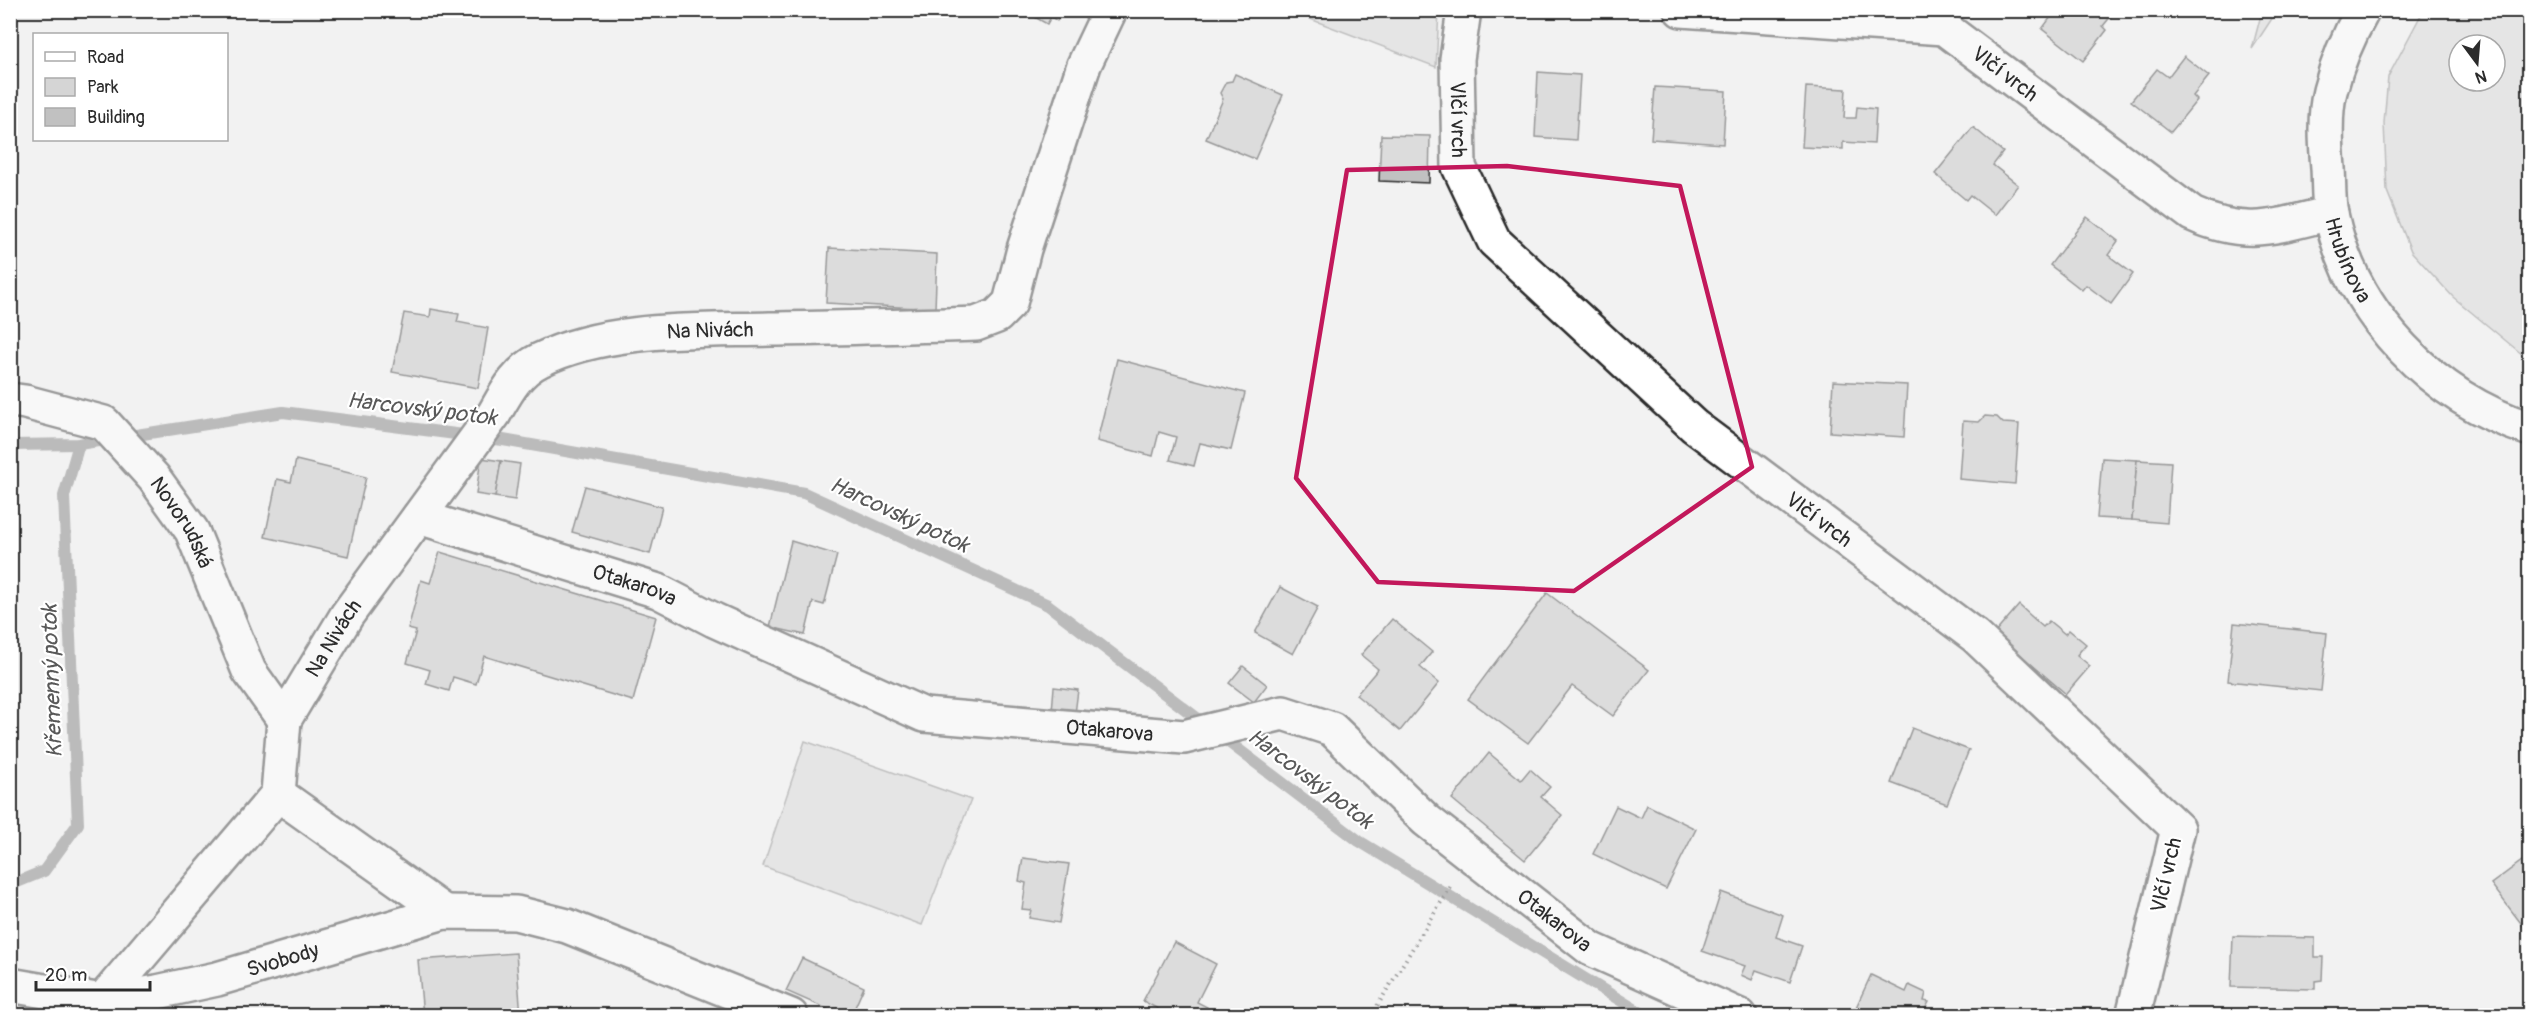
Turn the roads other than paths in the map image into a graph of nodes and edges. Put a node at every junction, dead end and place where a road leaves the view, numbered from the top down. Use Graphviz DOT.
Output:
graph roads {
  1 [pos="1110,10"];
  2 [pos="1464,10"];
  3 [pos="1681,10"];
  4 [pos="2363,10"];
  5 [pos="2331,213"];
  6 [pos="10,400"];
  7 [pos="2529,429"];
  8 [pos="419,517"];
  9 [pos="284,720"];
  10 [pos="278,794"];
  11 [pos="444,912"];
  12 [pos="10,985"];
  13 [pos="93,1008"];
  14 [pos="790,1016"];
  15 [pos="1740,1016"];
  16 [pos="2133,1016"];
  1 -- 8 [label="street, Na Nivách"];
  2 -- 16 [label="street, Vlčí vrch"];
  3 -- 5 [label="street, Vlčí vrch"];
  4 -- 5 [label="street, Hrubínova"];
  5 -- 7 [label="street, Hrubínova"];
  6 -- 9 [label="street, Novorudská"];
  8 -- 9 [label="street, Na Nivách"];
  8 -- 15 [label="street, Otakarova"];
  9 -- 10 [label="street"];
  10 -- 11 [label="street"];
  10 -- 13 [label="street"];
  11 -- 13 [label="street, Svobody"];
  11 -- 14 [label="street, Svobody"];
  12 -- 13 [label="street, Svobody"];
}
